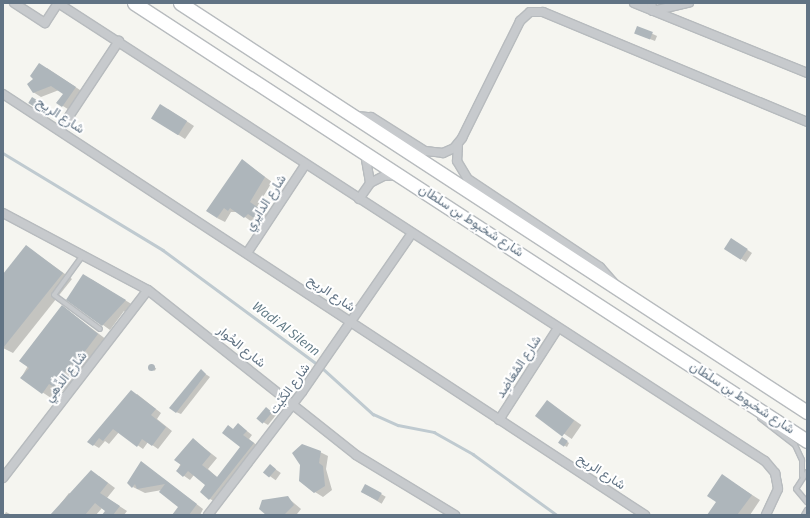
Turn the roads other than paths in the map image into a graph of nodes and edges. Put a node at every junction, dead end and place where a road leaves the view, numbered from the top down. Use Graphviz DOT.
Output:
graph roads {
  1 [pos="14,3"];
  2 [pos="58,3"];
  3 [pos="134,3"];
  4 [pos="634,3"];
  5 [pos="689,3"];
  6 [pos="182,4"];
  7 [pos="652,7"];
  8 [pos="119,42"];
  9 [pos="807,72"];
  10 [pos="3,94"];
  11 [pos="355,116"];
  12 [pos="807,122"];
  13 [pos="60,130"];
  14 [pos="458,144"];
  15 [pos="363,151"];
  16 [pos="305,165"];
  17 [pos="400,176"];
  18 [pos="370,183"];
  19 [pos="359,199"];
  20 [pos="3,213"];
  21 [pos="412,233"];
  22 [pos="247,253"];
  23 [pos="83,255"];
  24 [pos="617,287"];
  25 [pos="148,290"];
  26 [pos="352,323"];
  27 [pos="558,328"];
  28 [pos="100,329"];
  29 [pos="734,393"];
  30 [pos="294,404"];
  31 [pos="807,412"];
  32 [pos="499,420"];
  33 [pos="807,441"];
  34 [pos="807,472"];
  35 [pos="802,476"];
  36 [pos="3,478"];
  37 [pos="807,502"];
  38 [pos="807,510"];
  39 [pos="208,515"];
  40 [pos="456,515"];
  41 [pos="644,515"];
  42 [pos="766,515"];
  43 [pos="804,515"];
  1 -- 2 [label="street"];
  2 -- 8 [label="street"];
  3 -- 15 [label="main road, شارع شخبوط بن سلطان"];
  4 -- 7 [label="street"];
  5 -- 7 [label="street"];
  6 -- 11 [label="main road, شارع شخبوط بن سلطان"];
  7 -- 9 [label="street"];
  8 -- 13 [label="street"];
  8 -- 16 [label="street"];
  10 -- 13 [label="street, شارع الريح"];
  11 -- 14 [label="street"];
  11 -- 24 [label="main road, شارع شخبوط بن سلطان"];
  12 -- 14 [label="street"];
  13 -- 22 [label="street, شارع الريح"];
  14 -- 24 [label="street"];
  15 -- 17 [label="main road, شارع شخبوط بن سلطان"];
  15 -- 18 [label="street"];
  16 -- 19 [label="street"];
  16 -- 22 [label="street, شارع الدايري"];
  17 -- 18 [label="street"];
  17 -- 29 [label="main road, شارع شخبوط بن سلطان"];
  18 -- 19 [label="street"];
  19 -- 21 [label="street"];
  20 -- 23 [label="street, شارع الحُوار"];
  21 -- 26 [label="street, شارع الكَيْت"];
  21 -- 27 [label="street"];
  22 -- 26 [label="street, شارع الريح"];
  23 -- 25 [label="street, شارع الحُوار"];
  23 -- 28 [label="lane"];
  24 -- 31 [label="main road, شارع شخبوط بن سلطان"];
  25 -- 30 [label="street, شارع الحُوار"];
  25 -- 36 [label="street, شارع الدِّهِي"];
  26 -- 30 [label="street, شارع الكَيْت"];
  26 -- 32 [label="street, شارع الريح"];
  27 -- 32 [label="street, شارع المُعَاضِد"];
  27 -- 42 [label="street"];
  29 -- 33 [label="main road, شارع شخبوط بن سلطان"];
  29 -- 35 [label="lane"];
  30 -- 39 [label="street, شارع الكَيْت"];
  30 -- 40 [label="street, شارع الحُوار"];
  32 -- 41 [label="street, شارع الريح"];
  34 -- 35 [label="lane"];
  35 -- 37 [label="lane"];
  38 -- 43 [label="lane"];
}
